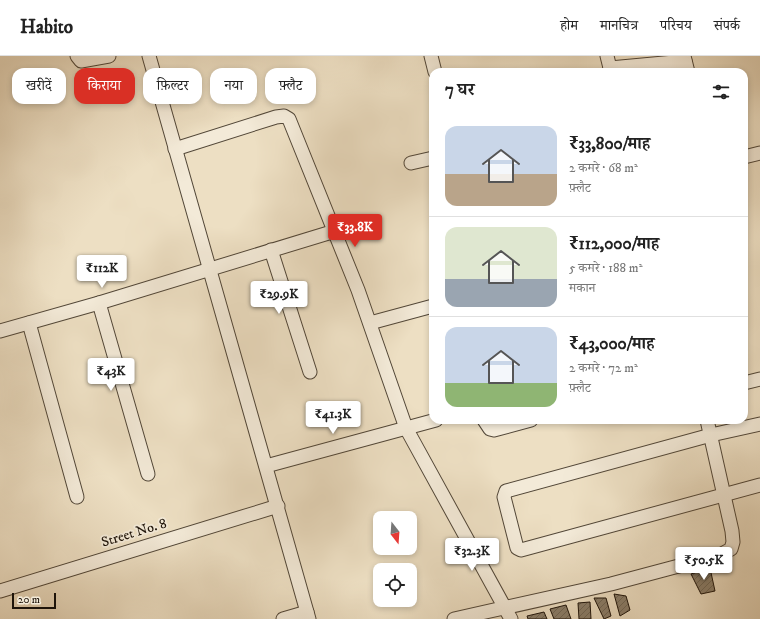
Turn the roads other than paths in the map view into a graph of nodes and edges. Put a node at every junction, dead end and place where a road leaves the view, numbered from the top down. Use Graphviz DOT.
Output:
graph roads {
  1 [pos="77,56"];
  2 [pos="109,56"];
  3 [pos="149,56"];
  4 [pos="431,56"];
  5 [pos="686,63"];
  6 [pos="609,65"];
  7 [pos="434,68"];
  8 [pos="175,149"];
  9 [pos="760,153"];
  10 [pos="748,156"];
  11 [pos="429,160"];
  12 [pos="411,164"];
  13 [pos="335,231"];
  14 [pos="271,250"];
  15 [pos="209,269"];
  16 [pos="98,303"];
  17 [pos="429,307"];
  18 [pos="29,323"];
  19 [pos="370,323"];
  20 [pos="0,331"];
  21 [pos="310,372"];
  22 [pos="760,379"];
  23 [pos="748,382"];
  24 [pos="429,422"];
  25 [pos="487,424"];
  26 [pos="516,424"];
  27 [pos="708,424"];
  28 [pos="760,424"];
  29 [pos="406,428"];
  30 [pos="711,435"];
  31 [pos="266,466"];
  32 [pos="148,474"];
  33 [pos="760,485"];
  34 [pos="724,494"];
  35 [pos="77,496"];
  36 [pos="278,506"];
  37 [pos="0,591"];
  38 [pos="505,607"];
  39 [pos="308,616"];
  40 [pos="283,619"];
  41 [pos="454,619"];
  42 [pos="511,619"];
  1 -- 2 [label="street"];
  3 -- 8 [label="street"];
  4 -- 7 [label="street"];
  5 -- 6 [label="street"];
  8 -- 13 [label="street"];
  8 -- 15 [label="street"];
  9 -- 10 [label="street"];
  11 -- 12 [label="street"];
  13 -- 14 [label="street"];
  13 -- 19 [label="street"];
  14 -- 15 [label="street"];
  14 -- 21 [label="street"];
  15 -- 16 [label="street"];
  15 -- 31 [label="street"];
  16 -- 18 [label="street"];
  16 -- 32 [label="street"];
  17 -- 19 [label="street"];
  18 -- 20 [label="street"];
  18 -- 35 [label="street"];
  19 -- 29 [label="street"];
  22 -- 23 [label="street"];
  24 -- 29 [label="street"];
  25 -- 26 [label="street"];
  27 -- 30 [label="street"];
  28 -- 30 [label="street"];
  29 -- 31 [label="street"];
  29 -- 38 [label="street"];
  30 -- 34 [label="street"];
  30 -- 34 [label="street"];
  31 -- 36 [label="street"];
  33 -- 34 [label="street"];
  34 -- 38 [label="street"];
  36 -- 37 [label="street, Street No. 8"];
  36 -- 39 [label="street"];
  38 -- 41 [label="street"];
  38 -- 42 [label="street"];
  39 -- 40 [label="street"];
}
